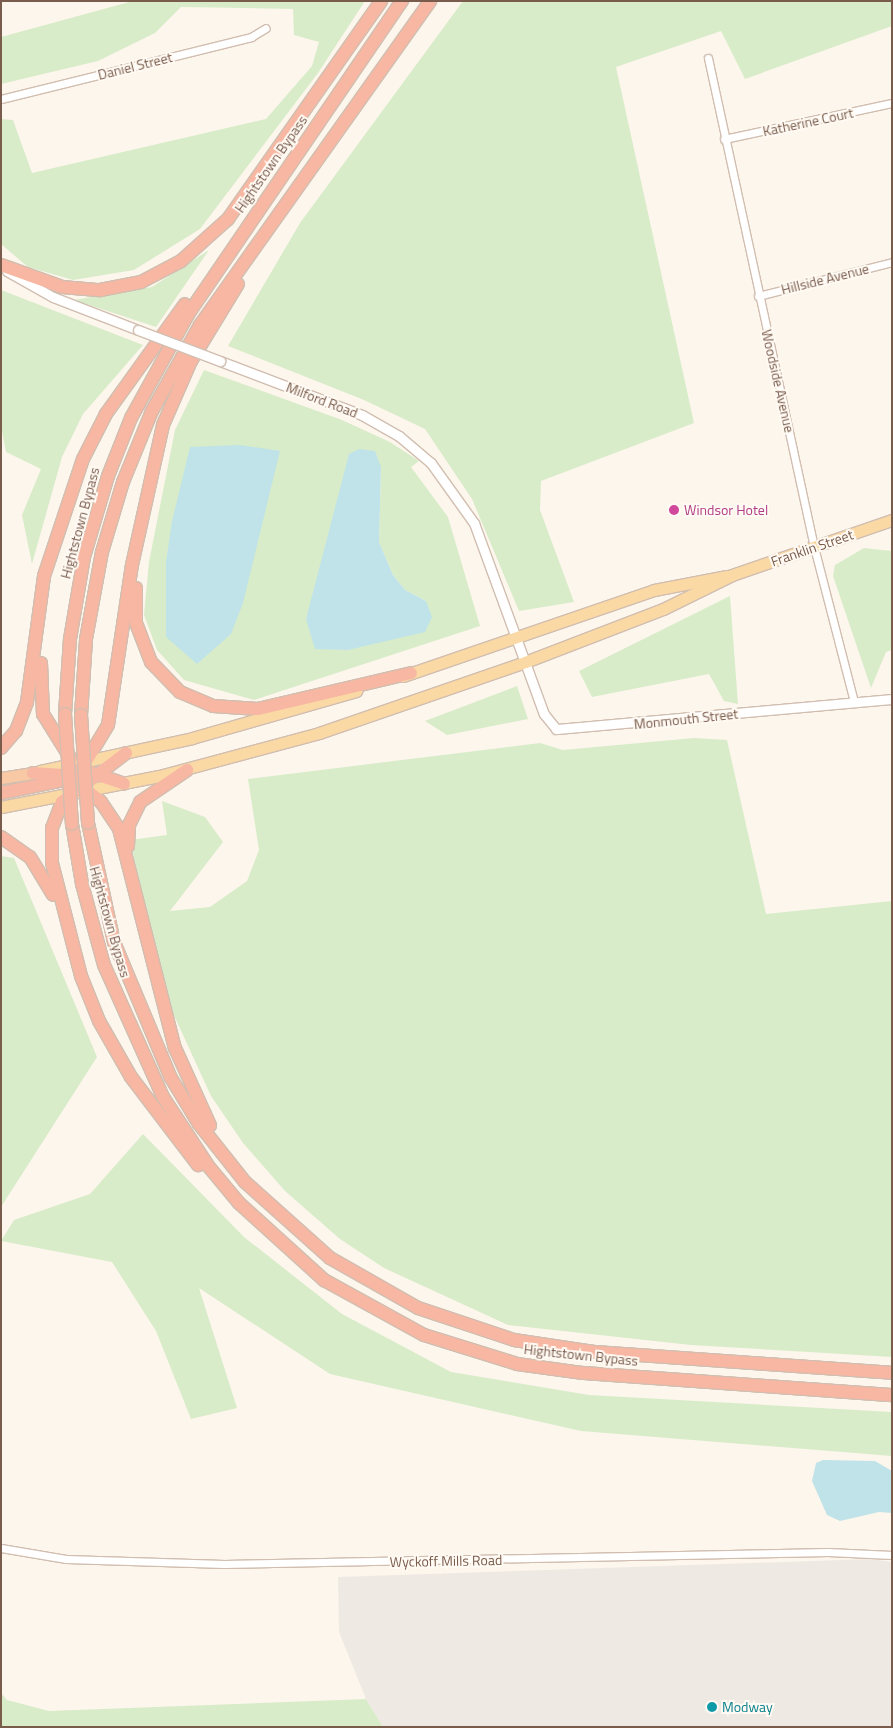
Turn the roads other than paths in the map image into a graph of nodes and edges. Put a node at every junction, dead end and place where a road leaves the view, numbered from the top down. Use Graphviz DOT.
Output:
graph roads {
  1 [pos="381,1"];
  2 [pos="402,1"];
  3 [pos="430,1"];
  4 [pos="266,28"];
  5 [pos="708,58"];
  6 [pos="1,99"];
  7 [pos="892,103"];
  8 [pos="724,140"];
  9 [pos="248,223"];
  10 [pos="275,225"];
  11 [pos="892,262"];
  12 [pos="1,266"];
  13 [pos="758,296"];
  14 [pos="152,467"];
  15 [pos="892,520"];
  16 [pos="59,532"];
  17 [pos="814,547"];
  18 [pos="732,575"];
  19 [pos="516,637"];
  20 [pos="525,662"];
  21 [pos="411,673"];
  22 [pos="892,699"];
  23 [pos="854,702"];
  24 [pos="1,748"];
  25 [pos="126,753"];
  26 [pos="81,765"];
  27 [pos="187,770"];
  28 [pos="33,773"];
  29 [pos="92,775"];
  30 [pos="1,778"];
  31 [pos="124,784"];
  32 [pos="79,785"];
  33 [pos="1,793"];
  34 [pos="67,796"];
  35 [pos="1,807"];
  36 [pos="1,837"];
  37 [pos="129,859"];
  38 [pos="76,956"];
  39 [pos="256,1194"];
  40 [pos="250,1215"];
  41 [pos="892,1374"];
  42 [pos="892,1395"];
  43 [pos="1,1548"];
  44 [pos="892,1556"];
  1 -- 12 [label="highway"];
  2 -- 9 [label="highway, Hightstown Bypass"];
  3 -- 10 [label="highway, Hightstown Bypass"];
  4 -- 6 [label="street, Daniel Street"];
  5 -- 8 [label="street, Woodside Avenue"];
  7 -- 8 [label="street, Katherine Court"];
  8 -- 13 [label="street, Woodside Avenue"];
  9 -- 16 [label="highway"];
  9 -- 40 [label="highway, Hightstown Bypass, bridge"];
  10 -- 14 [label="highway"];
  10 -- 39 [label="highway, Hightstown Bypass, bridge"];
  11 -- 13 [label="street, Hillside Avenue"];
  12 -- 19 [label="street, Milford Road, bridge"];
  13 -- 17 [label="street, Woodside Avenue"];
  14 -- 21 [label="highway"];
  14 -- 26 [label="highway"];
  15 -- 17 [label="main road, Franklin Street"];
  16 -- 24 [label="highway"];
  16 -- 26 [label="highway"];
  17 -- 18 [label="main road, Franklin Street"];
  17 -- 23 [label="street, Woodside Avenue"];
  18 -- 19 [label="main road"];
  18 -- 20 [label="main road"];
  19 -- 20 [label="street, Milford Road"];
  19 -- 21 [label="main road"];
  20 -- 23 [label="street, Monmouth Street"];
  20 -- 27 [label="main road"];
  21 -- 25 [label="main road"];
  22 -- 23 [label="street, Monmouth Street"];
  25 -- 26 [label="main road"];
  25 -- 29 [label="highway"];
  26 -- 28 [label="main road"];
  26 -- 29 [label="highway"];
  26 -- 32 [label="highway"];
  27 -- 31 [label="main road"];
  27 -- 37 [label="highway"];
  28 -- 30 [label="highway"];
  28 -- 32 [label="highway"];
  29 -- 31 [label="highway"];
  29 -- 32 [label="highway"];
  31 -- 32 [label="main road"];
  32 -- 33 [label="highway"];
  32 -- 34 [label="highway"];
  32 -- 37 [label="highway"];
  34 -- 35 [label="main road"];
  34 -- 38 [label="highway"];
  36 -- 38 [label="highway"];
  37 -- 39 [label="highway"];
  38 -- 40 [label="highway"];
  39 -- 41 [label="highway, Hightstown Bypass"];
  40 -- 42 [label="highway, Hightstown Bypass"];
  43 -- 44 [label="street, Wyckoff Mills Road"];
}
